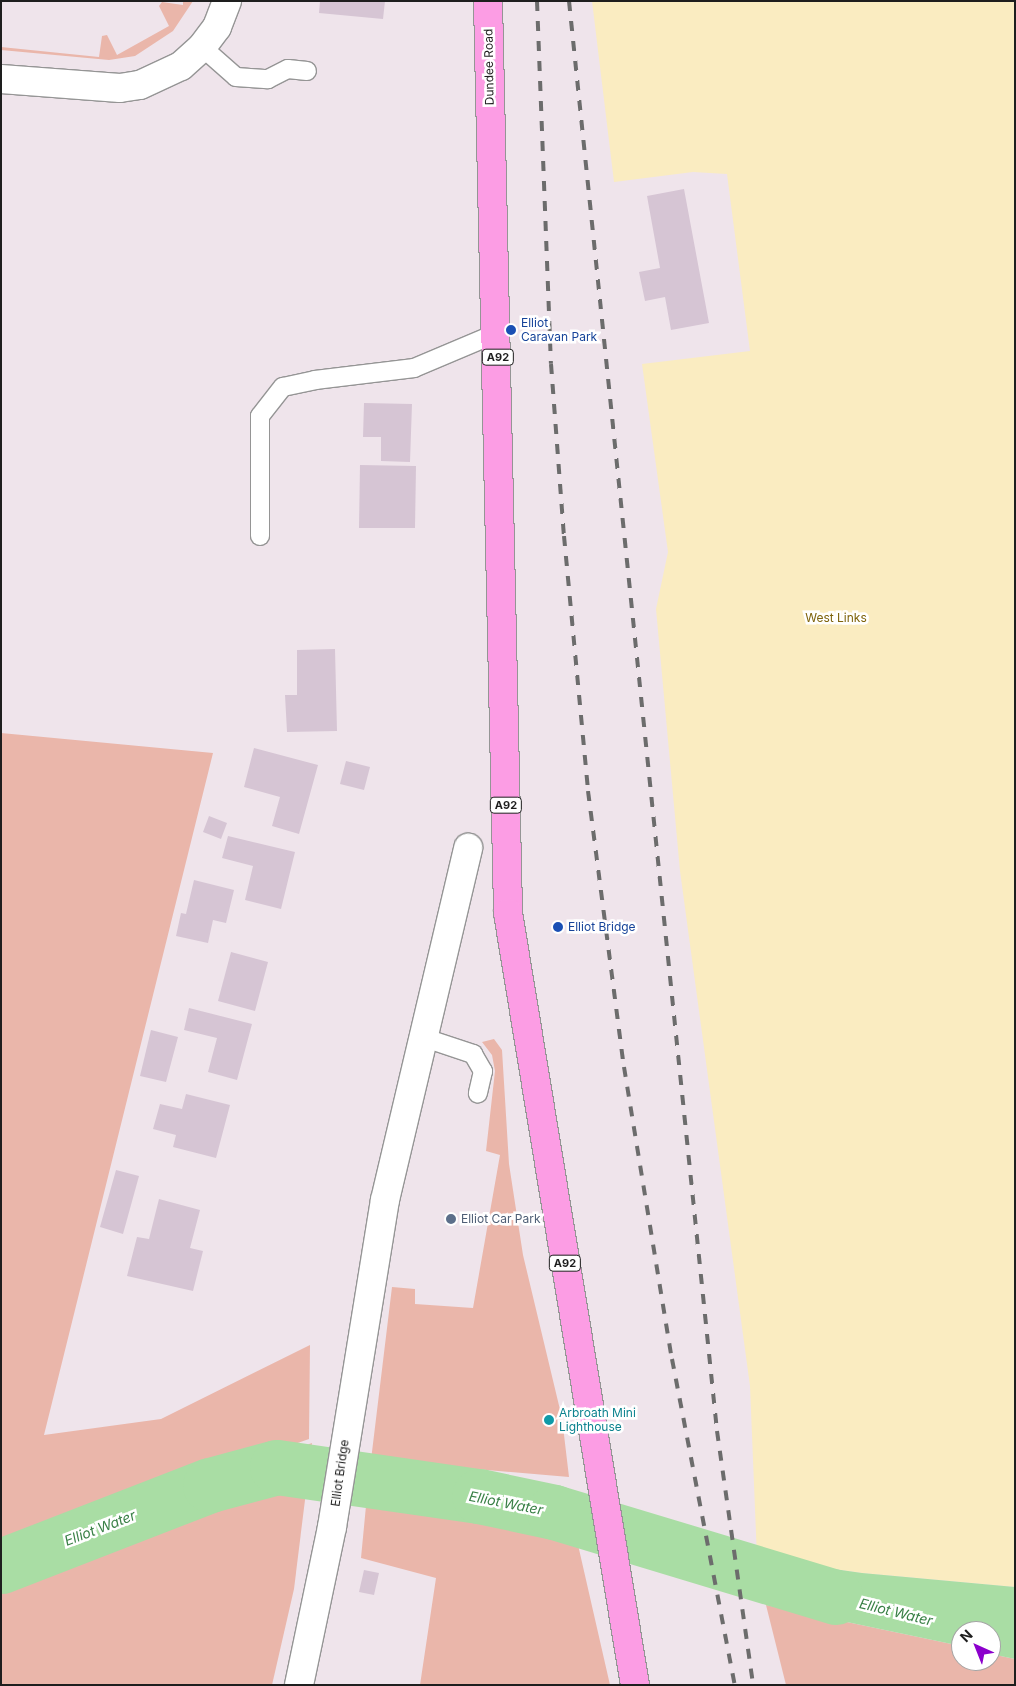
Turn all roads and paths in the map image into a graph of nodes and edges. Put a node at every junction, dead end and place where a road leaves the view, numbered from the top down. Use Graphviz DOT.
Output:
graph roads {
  1 [pos="227,1"];
  2 [pos="488,1"];
  3 [pos="202,47"];
  4 [pos="307,71"];
  5 [pos="1,79"];
  6 [pos="497,333"];
  7 [pos="260,536"];
  8 [pos="468,848"];
  9 [pos="425,1038"];
  10 [pos="478,1093"];
  11 [pos="298,1685"];
  12 [pos="635,1685"];
  1 -- 3 [label="street"];
  2 -- 6 [label="main road, Dundee Road / A92"];
  3 -- 4 [label="lane"];
  3 -- 5 [label="street"];
  6 -- 7 [label="lane"];
  6 -- 12 [label="main road, A92"];
  8 -- 9 [label="street, Elliot Bridge"];
  9 -- 10 [label="lane"];
  9 -- 11 [label="street, Elliot Bridge"];
}
